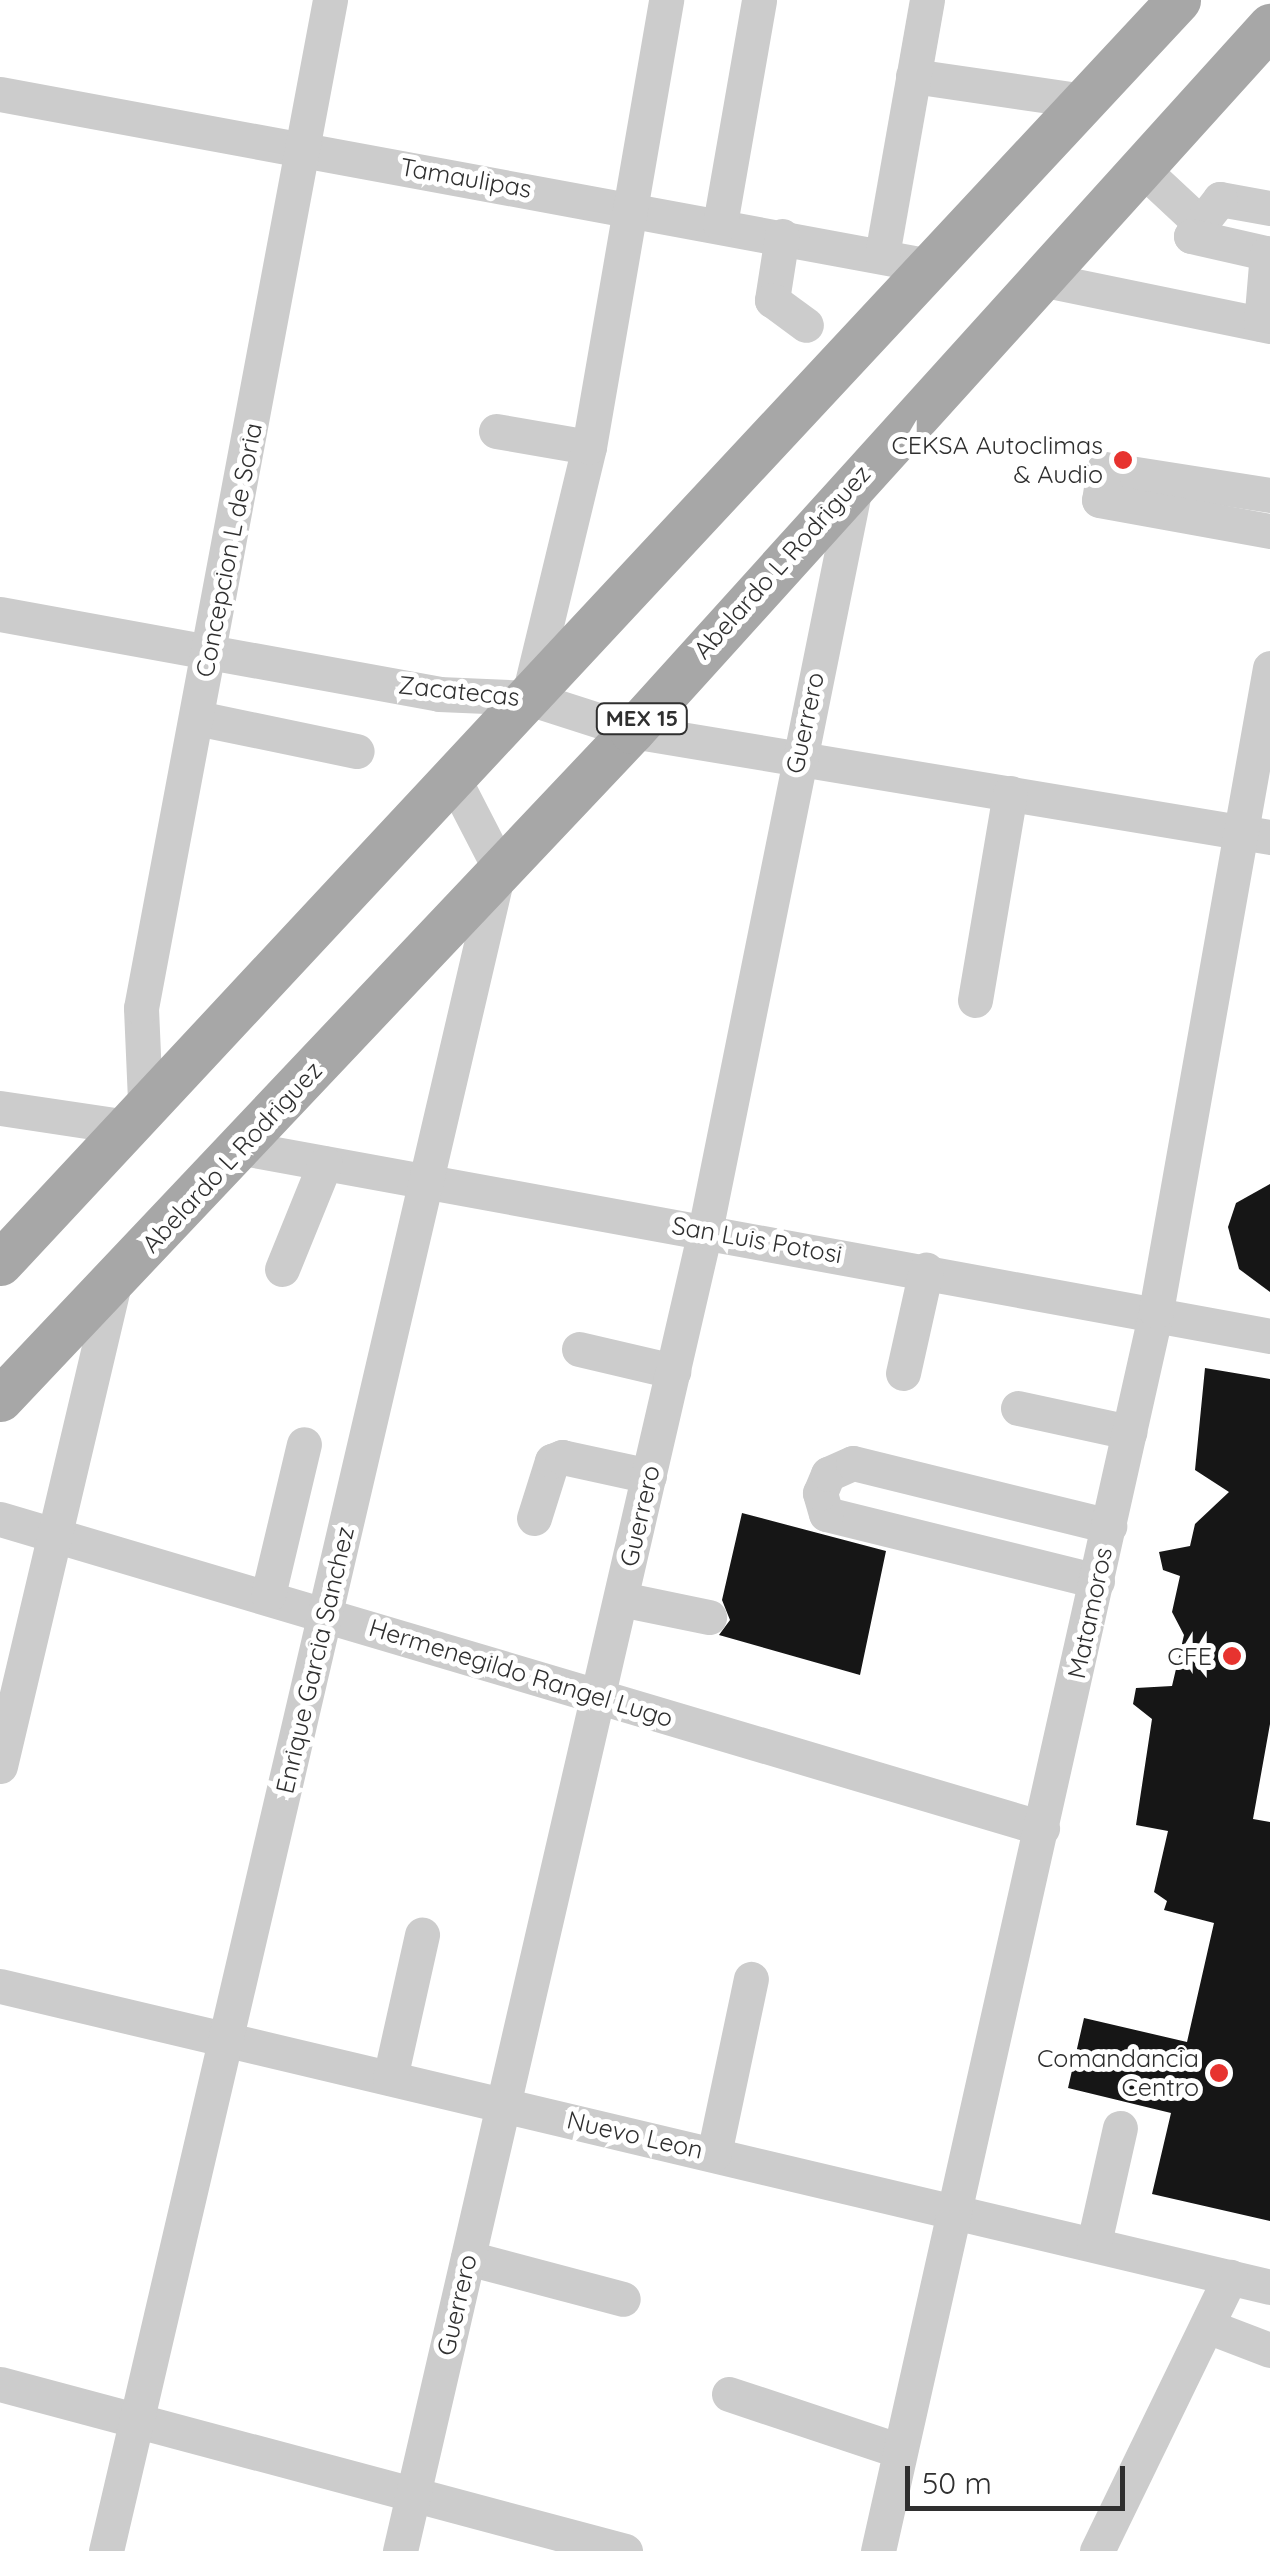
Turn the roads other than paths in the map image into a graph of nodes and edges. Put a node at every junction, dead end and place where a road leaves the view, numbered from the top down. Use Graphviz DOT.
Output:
graph roads {
  1 [pos="330,0"];
  2 [pos="666,0"];
  3 [pos="759,0"];
  4 [pos="927,0"];
  5 [pos="1178,0"];
  6 [pos="1270,26"];
  7 [pos="914,76"];
  8 [pos="0,94"];
  9 [pos="1084,100"];
  10 [pos="304,151"];
  11 [pos="1141,168"];
  12 [pos="627,206"];
  13 [pos="1270,208"];
  14 [pos="720,224"];
  15 [pos="1200,224"];
  16 [pos="782,236"];
  17 [pos="1268,254"];
  18 [pos="882,256"];
  19 [pos="930,266"];
  20 [pos="1041,279"];
  21 [pos="806,325"];
  22 [pos="1265,325"];
  23 [pos="496,431"];
  24 [pos="589,446"];
  25 [pos="857,476"];
  26 [pos="1270,494"];
  27 [pos="1270,531"];
  28 [pos="0,614"];
  29 [pos="210,648"];
  30 [pos="1270,668"];
  31 [pos="529,698"];
  32 [pos="196,718"];
  33 [pos="632,731"];
  34 [pos="357,751"];
  35 [pos="797,758"];
  36 [pos="453,778"];
  37 [pos="1010,793"];
  38 [pos="1256,834"];
  39 [pos="499,868"];
  40 [pos="975,1000"];
  41 [pos="0,1108"];
  42 [pos="132,1113"];
  43 [pos="244,1148"];
  44 [pos="325,1164"];
  45 [pos="430,1183"];
  46 [pos="705,1231"];
  47 [pos="0,1264"];
  48 [pos="282,1269"];
  49 [pos="926,1270"];
  50 [pos="114,1282"];
  51 [pos="1156,1311"];
  52 [pos="1270,1336"];
  53 [pos="578,1349"];
  54 [pos="673,1370"];
  55 [pos="903,1374"];
  56 [pos="0,1399"];
  57 [pos="1018,1408"];
  58 [pos="1130,1432"];
  59 [pos="304,1444"];
  60 [pos="649,1476"];
  61 [pos="534,1518"];
  62 [pos="0,1519"];
  63 [pos="1109,1526"];
  64 [pos="50,1534"];
  65 [pos="1097,1581"];
  66 [pos="268,1595"];
  67 [pos="621,1599"];
  68 [pos="325,1611"];
  69 [pos="709,1617"];
  70 [pos="598,1698"];
  71 [pos="0,1766"];
  72 [pos="1042,1828"];
  73 [pos="422,1935"];
  74 [pos="751,1978"];
  75 [pos="0,1986"];
  76 [pos="229,2039"];
  77 [pos="390,2078"];
  78 [pos="504,2105"];
  79 [pos="1120,2128"];
  80 [pos="714,2154"];
  81 [pos="957,2212"];
  82 [pos="1094,2243"];
  83 [pos="468,2258"];
  84 [pos="1230,2277"];
  85 [pos="1270,2287"];
  86 [pos="623,2299"];
  87 [pos="1206,2326"];
  88 [pos="1270,2350"];
  89 [pos="0,2384"];
  90 [pos="730,2394"];
  91 [pos="138,2418"];
  92 [pos="900,2451"];
  93 [pos="413,2494"];
  94 [pos="603,2548"];
  95 [pos="106,2551"];
  96 [pos="400,2551"];
  97 [pos="878,2551"];
  98 [pos="1097,2551"];
  1 -- 10 [label="street, Concepcion L de Soria"];
  2 -- 12 [label="street"];
  3 -- 14 [label="street"];
  4 -- 7 [label="street"];
  5 -- 9 [label="main road"];
  6 -- 11 [label="main road, Abelardo L Rodriguez / MEX 15"];
  7 -- 9 [label="street"];
  7 -- 18 [label="street"];
  8 -- 10 [label="street, Tamaulipas"];
  9 -- 19 [label="main road"];
  10 -- 12 [label="street, Tamaulipas"];
  10 -- 29 [label="street, Concepcion L de Soria"];
  11 -- 15 [label="street"];
  11 -- 20 [label="main road, Abelardo L Rodriguez / MEX 15"];
  12 -- 14 [label="street, Tamaulipas"];
  12 -- 24 [label="street"];
  13 -- 15 [label="street"];
  14 -- 16 [label="street, Tamaulipas"];
  15 -- 17 [label="street"];
  16 -- 18 [label="street, Tamaulipas"];
  16 -- 21 [label="street"];
  17 -- 22 [label="street"];
  18 -- 19 [label="street, Tamaulipas"];
  19 -- 31 [label="main road"];
  20 -- 22 [label="street"];
  20 -- 25 [label="main road, Abelardo L Rodriguez / MEX 15"];
  23 -- 24 [label="street"];
  24 -- 31 [label="street"];
  25 -- 33 [label="main road, Abelardo L Rodriguez / MEX 15"];
  25 -- 35 [label="street, Guerrero"];
  26 -- 27 [label="street"];
  28 -- 29 [label="street, Zacatecas"];
  29 -- 31 [label="street, Zacatecas"];
  29 -- 32 [label="street, Concepcion L de Soria"];
  30 -- 38 [label="street, Matamoros"];
  31 -- 33 [label="street, Zacatecas"];
  31 -- 36 [label="main road"];
  32 -- 34 [label="street"];
  32 -- 42 [label="street, Concepcion L de Soria"];
  33 -- 35 [label="street, Zacatecas"];
  33 -- 39 [label="main road, Abelardo L Rodriguez / MEX 15"];
  35 -- 37 [label="street, Zacatecas"];
  35 -- 46 [label="street, Guerrero"];
  36 -- 39 [label="street"];
  36 -- 42 [label="main road"];
  37 -- 38 [label="street, Zacatecas"];
  37 -- 40 [label="street"];
  38 -- 51 [label="street, Matamoros"];
  39 -- 43 [label="main road, Abelardo L Rodriguez / MEX 15"];
  39 -- 45 [label="street, Enrique Garcia Sanchez"];
  41 -- 42 [label="street"];
  42 -- 47 [label="main road"];
  43 -- 44 [label="street, San Luis Potosi"];
  43 -- 50 [label="main road, Abelardo L Rodriguez / MEX 15"];
  44 -- 45 [label="street, San Luis Potosi"];
  44 -- 48 [label="street"];
  45 -- 46 [label="street, San Luis Potosi"];
  45 -- 68 [label="street, Enrique Garcia Sanchez"];
  46 -- 49 [label="street, San Luis Potosi"];
  46 -- 54 [label="street, Guerrero"];
  49 -- 51 [label="street, San Luis Potosi"];
  49 -- 55 [label="street"];
  50 -- 56 [label="main road, Abelardo L Rodriguez / MEX 15"];
  50 -- 64 [label="street"];
  51 -- 52 [label="street, San Luis Potosi"];
  51 -- 58 [label="street, Matamoros"];
  53 -- 54 [label="street"];
  54 -- 60 [label="street, Guerrero"];
  57 -- 58 [label="street"];
  58 -- 63 [label="street, Matamoros"];
  59 -- 66 [label="street"];
  60 -- 61 [label="street"];
  60 -- 67 [label="street, Guerrero"];
  62 -- 64 [label="street, Hermenegildo Rangel Lugo"];
  63 -- 65 [label="street, Matamoros"];
  63 -- 65 [label="street"];
  64 -- 66 [label="street, Hermenegildo Rangel Lugo"];
  64 -- 71 [label="street"];
  65 -- 72 [label="street, Matamoros"];
  66 -- 68 [label="street, Hermenegildo Rangel Lugo"];
  67 -- 69 [label="street"];
  67 -- 70 [label="street, Guerrero"];
  68 -- 70 [label="street, Hermenegildo Rangel Lugo"];
  68 -- 76 [label="street, Enrique Garcia Sanchez"];
  70 -- 72 [label="street, Hermenegildo Rangel Lugo"];
  70 -- 78 [label="street, Guerrero"];
  72 -- 81 [label="street, Matamoros"];
  73 -- 77 [label="street"];
  74 -- 80 [label="street"];
  75 -- 76 [label="street, Nuevo Leon"];
  76 -- 77 [label="street, Nuevo Leon"];
  76 -- 91 [label="street, Enrique Garcia Sanchez"];
  77 -- 78 [label="street, Nuevo Leon"];
  78 -- 80 [label="street, Nuevo Leon"];
  78 -- 83 [label="street, Guerrero"];
  79 -- 82 [label="street"];
  80 -- 81 [label="street, Nuevo Leon"];
  81 -- 82 [label="street, Nuevo Leon"];
  81 -- 92 [label="street, Matamoros"];
  82 -- 84 [label="street, Nuevo Leon"];
  83 -- 86 [label="street"];
  83 -- 93 [label="street, Guerrero"];
  84 -- 85 [label="street, Nuevo Leon"];
  84 -- 87 [label="street"];
  87 -- 88 [label="street"];
  87 -- 98 [label="street"];
  89 -- 91 [label="street"];
  90 -- 92 [label="street"];
  91 -- 93 [label="street"];
  91 -- 95 [label="street, Enrique Garcia Sanchez"];
  92 -- 97 [label="street, Matamoros"];
  93 -- 94 [label="street"];
  93 -- 96 [label="street, Guerrero"];
}
